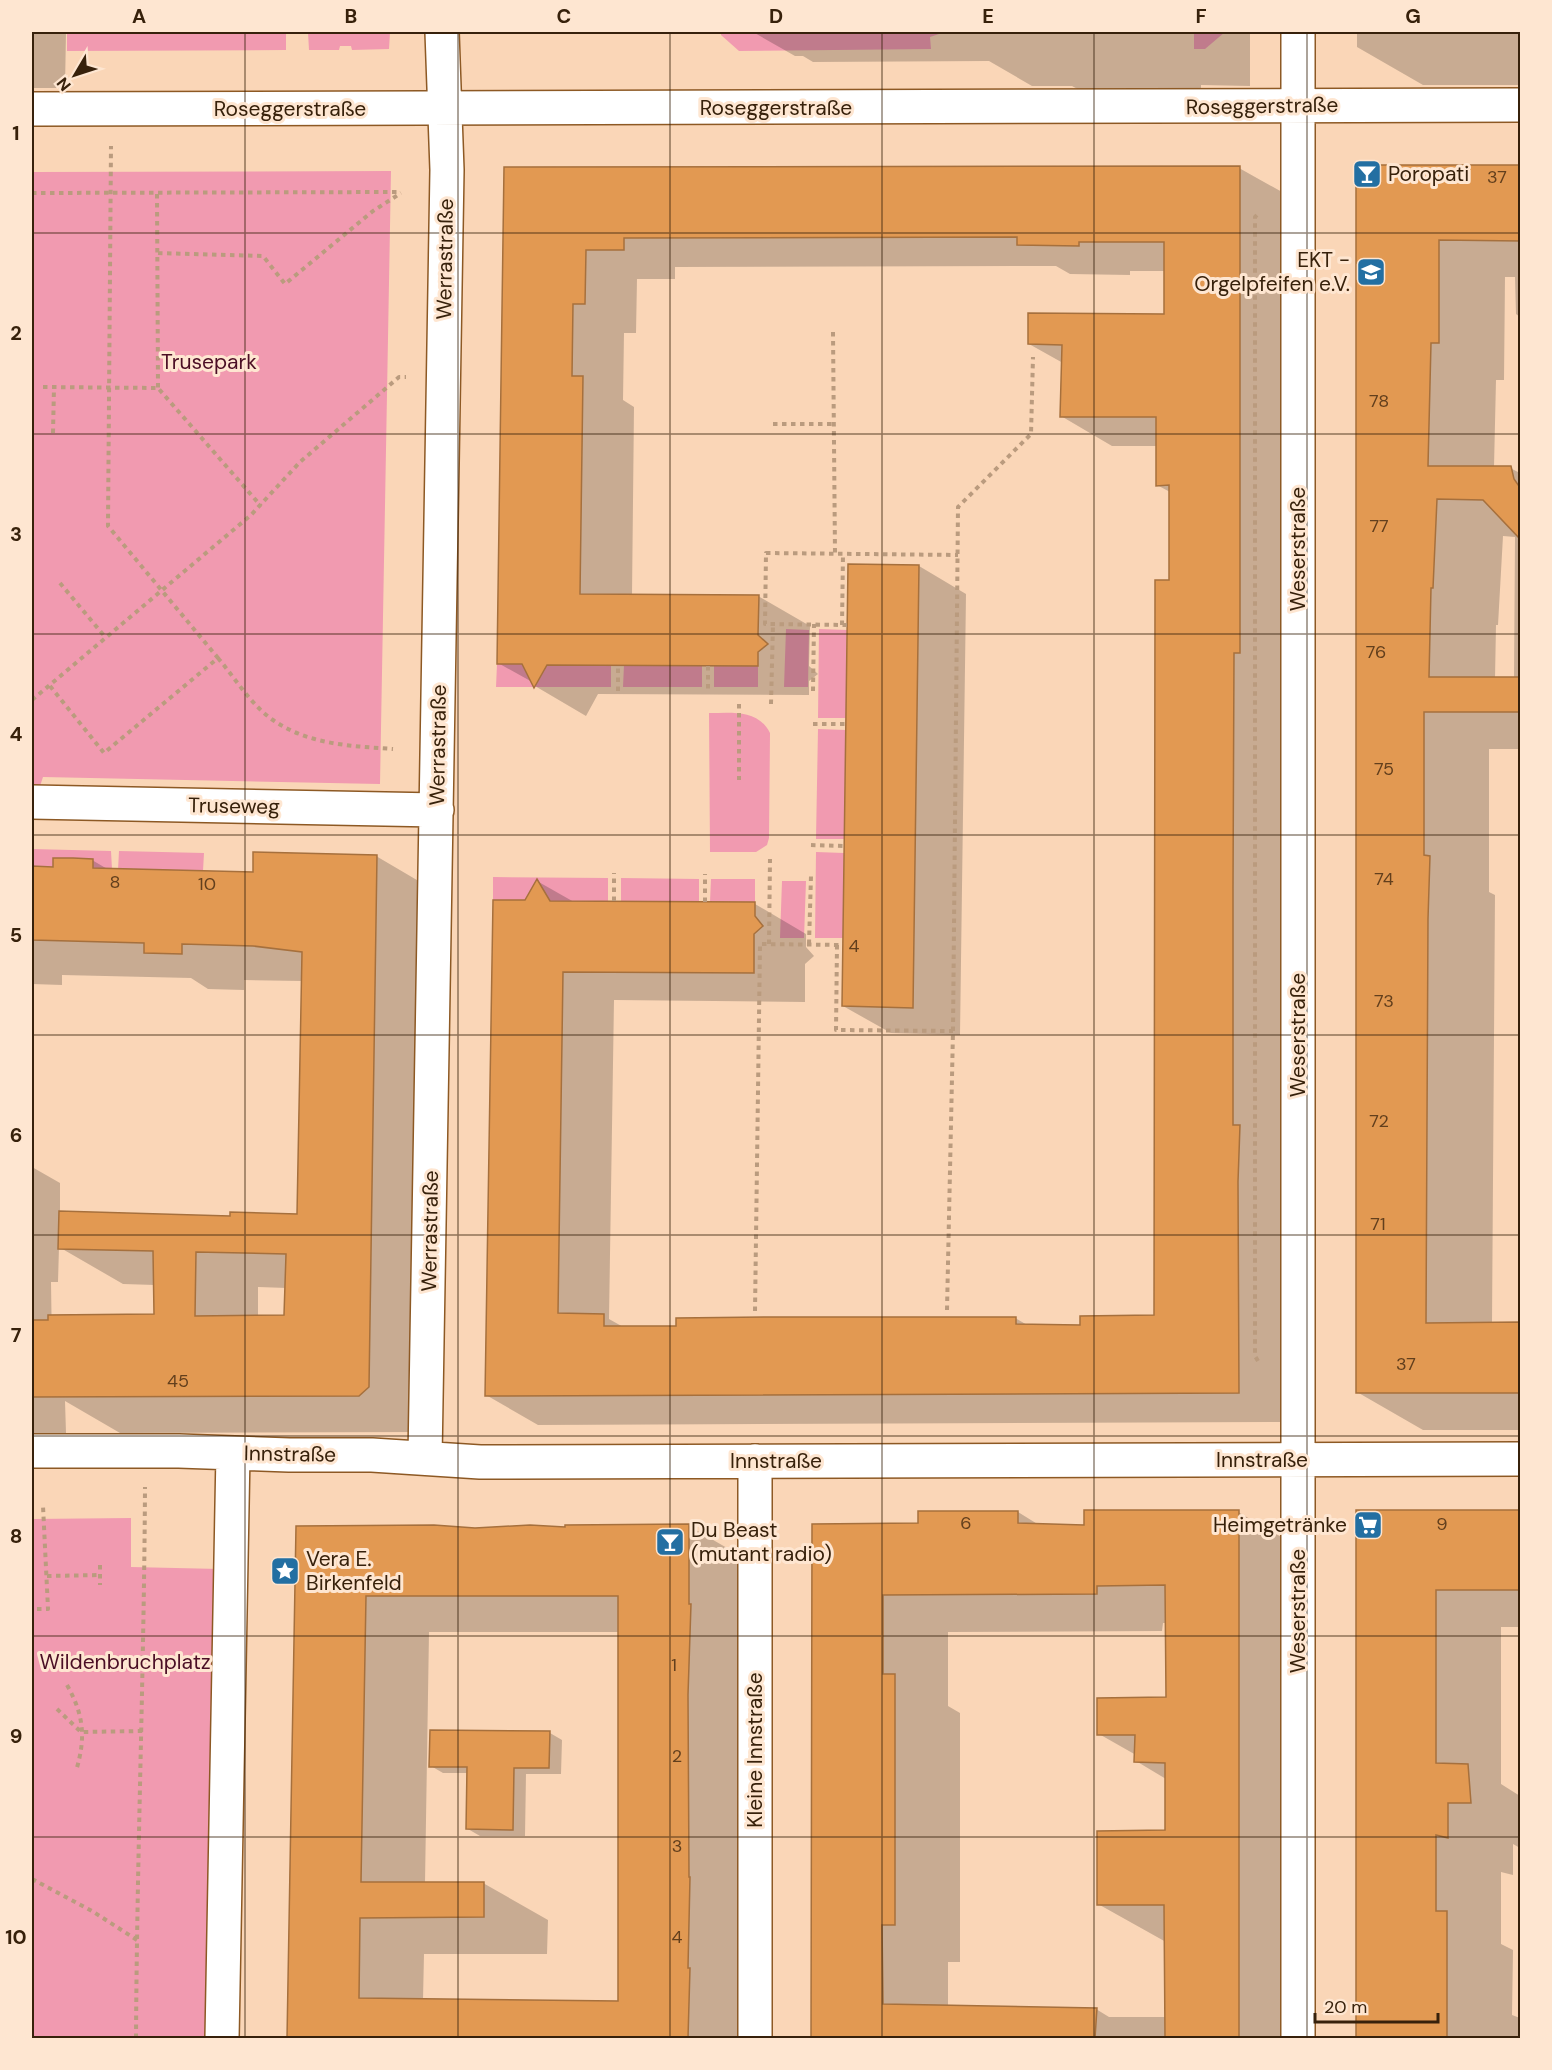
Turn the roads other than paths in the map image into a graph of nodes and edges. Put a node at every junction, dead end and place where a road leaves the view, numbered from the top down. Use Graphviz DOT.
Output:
graph roads {
  1 [pos="442,32"];
  2 [pos="1298,32"];
  3 [pos="1521,105"];
  4 [pos="1298,106"];
  5 [pos="32,109"];
  6 [pos="444,109"];
  7 [pos="32,802"];
  8 [pos="437,810"];
  9 [pos="32,1451"];
  10 [pos="232,1453"];
  11 [pos="425,1458"];
  12 [pos="1521,1459"];
  13 [pos="1298,1460"];
  14 [pos="755,1461"];
  15 [pos="222,2038"];
  16 [pos="755,2038"];
  17 [pos="1298,2038"];
  1 -- 6 [label="street, Werrastraße"];
  2 -- 4 [label="street, Weserstraße"];
  3 -- 4 [label="street, Roseggerstraße"];
  4 -- 6 [label="street, Roseggerstraße"];
  4 -- 13 [label="street, Weserstraße"];
  5 -- 6 [label="street, Roseggerstraße"];
  6 -- 8 [label="street, Werrastraße"];
  7 -- 8 [label="street, Truseweg"];
  8 -- 11 [label="street, Werrastraße"];
  9 -- 10 [label="street, Innstraße"];
  10 -- 11 [label="street, Innstraße"];
  10 -- 15 [label="street"];
  11 -- 14 [label="street, Innstraße"];
  12 -- 13 [label="street, Innstraße"];
  13 -- 14 [label="street, Innstraße"];
  13 -- 17 [label="street, Weserstraße"];
  14 -- 16 [label="street, Kleine Innstraße"];
}
